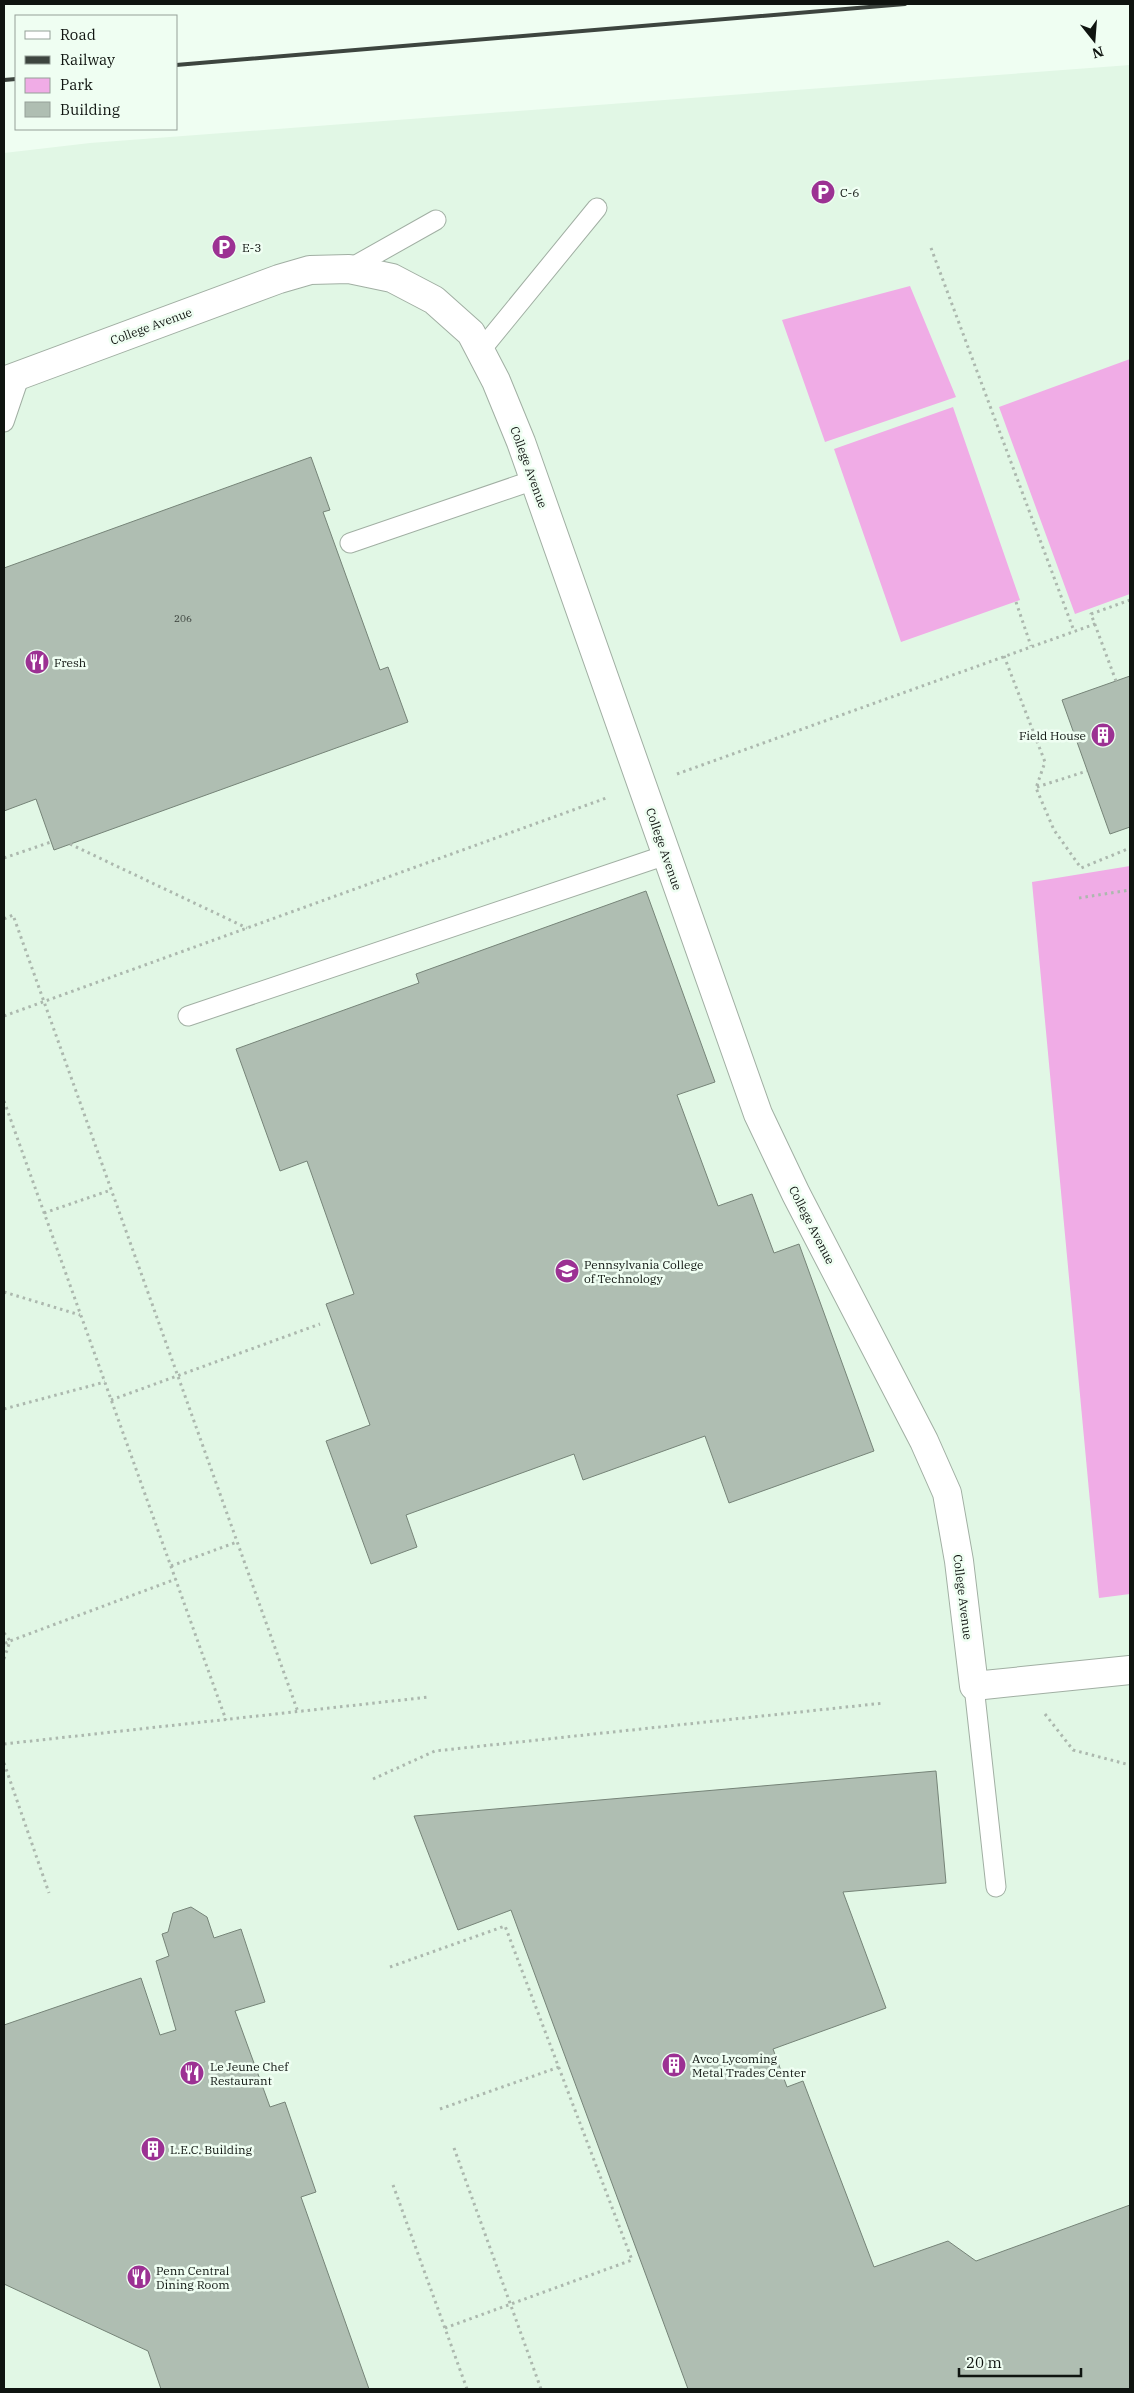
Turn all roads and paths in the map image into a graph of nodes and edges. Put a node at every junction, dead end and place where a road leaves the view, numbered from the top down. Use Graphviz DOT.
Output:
graph roads {
  1 [pos="597,208"];
  2 [pos="436,220"];
  3 [pos="931,248"];
  4 [pos="349,269"];
  5 [pos="480,350"];
  6 [pos="12,378"];
  7 [pos="4,422"];
  8 [pos="534,480"];
  9 [pos="350,543"];
  10 [pos="1130,600"];
  11 [pos="1016,602"];
  12 [pos="1095,624"];
  13 [pos="1074,631"];
  14 [pos="1031,646"];
  15 [pos="1004,656"];
  16 [pos="1116,681"];
  17 [pos="1087,771"];
  18 [pos="672,776"];
  19 [pos="1036,788"];
  20 [pos="614,795"];
  21 [pos="51,842"];
  22 [pos="70,844"];
  23 [pos="1130,848"];
  24 [pos="666,855"];
  25 [pos="4,858"];
  26 [pos="1130,890"];
  27 [pos="1079,898"];
  28 [pos="4,919"];
  29 [pos="247,928"];
  30 [pos="44,1002"];
  31 [pos="4,1016"];
  32 [pos="188,1016"];
  33 [pos="4,1101"];
  34 [pos="111,1190"];
  35 [pos="44,1213"];
  36 [pos="4,1292"];
  37 [pos="81,1316"];
  38 [pos="320,1324"];
  39 [pos="178,1376"];
  40 [pos="105,1382"];
  41 [pos="111,1400"];
  42 [pos="4,1409"];
  43 [pos="237,1542"];
  44 [pos="171,1566"];
  45 [pos="176,1579"];
  46 [pos="4,1633"];
  47 [pos="10,1641"];
  48 [pos="4,1644"];
  49 [pos="4,1659"];
  50 [pos="1130,1670"];
  51 [pos="974,1686"];
  52 [pos="429,1697"];
  53 [pos="884,1703"];
  54 [pos="1042,1710"];
  55 [pos="298,1712"];
  56 [pos="226,1720"];
  57 [pos="4,1744"];
  58 [pos="4,1764"];
  59 [pos="1130,1765"];
  60 [pos="373,1779"];
  61 [pos="996,1887"];
  62 [pos="49,1893"];
  63 [pos="390,1967"];
  64 [pos="559,2067"];
  65 [pos="440,2109"];
  66 [pos="454,2148"];
  67 [pos="393,2185"];
  68 [pos="510,2303"];
  69 [pos="444,2328"];
  70 [pos="467,2389"];
  71 [pos="541,2389"];
  1 -- 5 [label="lane"];
  2 -- 4 [label="lane"];
  3 -- 13 [label="path"];
  4 -- 5 [label="street, College Avenue"];
  4 -- 6 [label="street, College Avenue"];
  5 -- 8 [label="street, College Avenue"];
  6 -- 7 [label="lane"];
  8 -- 9 [label="lane"];
  8 -- 24 [label="street, College Avenue"];
  10 -- 12 [label="path"];
  11 -- 14 [label="path"];
  12 -- 13 [label="path"];
  12 -- 16 [label="path"];
  13 -- 14 [label="path"];
  14 -- 15 [label="path"];
  15 -- 18 [label="path"];
  15 -- 19 [label="path"];
  17 -- 19 [label="path"];
  19 -- 23 [label="path"];
  20 -- 29 [label="path"];
  21 -- 25 [label="path"];
  22 -- 29 [label="path"];
  24 -- 32 [label="lane"];
  24 -- 51 [label="street, College Avenue"];
  26 -- 27 [label="path"];
  28 -- 30 [label="path"];
  29 -- 30 [label="path"];
  30 -- 31 [label="path"];
  30 -- 34 [label="path"];
  33 -- 35 [label="path"];
  34 -- 35 [label="path"];
  34 -- 39 [label="path"];
  35 -- 37 [label="path"];
  36 -- 37 [label="path"];
  37 -- 40 [label="path"];
  38 -- 39 [label="path"];
  39 -- 41 [label="path"];
  39 -- 43 [label="path"];
  40 -- 41 [label="path"];
  40 -- 42 [label="path"];
  41 -- 44 [label="path"];
  43 -- 44 [label="path"];
  43 -- 55 [label="path"];
  44 -- 45 [label="path"];
  45 -- 47 [label="path"];
  45 -- 56 [label="path"];
  46 -- 47 [label="path"];
  47 -- 48 [label="path"];
  47 -- 49 [label="path"];
  50 -- 51 [label="street"];
  51 -- 61 [label="lane"];
  52 -- 55 [label="path"];
  53 -- 60 [label="path"];
  54 -- 59 [label="path"];
  55 -- 56 [label="path"];
  56 -- 57 [label="path"];
  58 -- 62 [label="path"];
  63 -- 64 [label="path"];
  64 -- 65 [label="path"];
  64 -- 68 [label="path"];
  66 -- 68 [label="path"];
  67 -- 69 [label="path"];
  68 -- 69 [label="path"];
  68 -- 71 [label="path"];
  69 -- 70 [label="path"];
}
